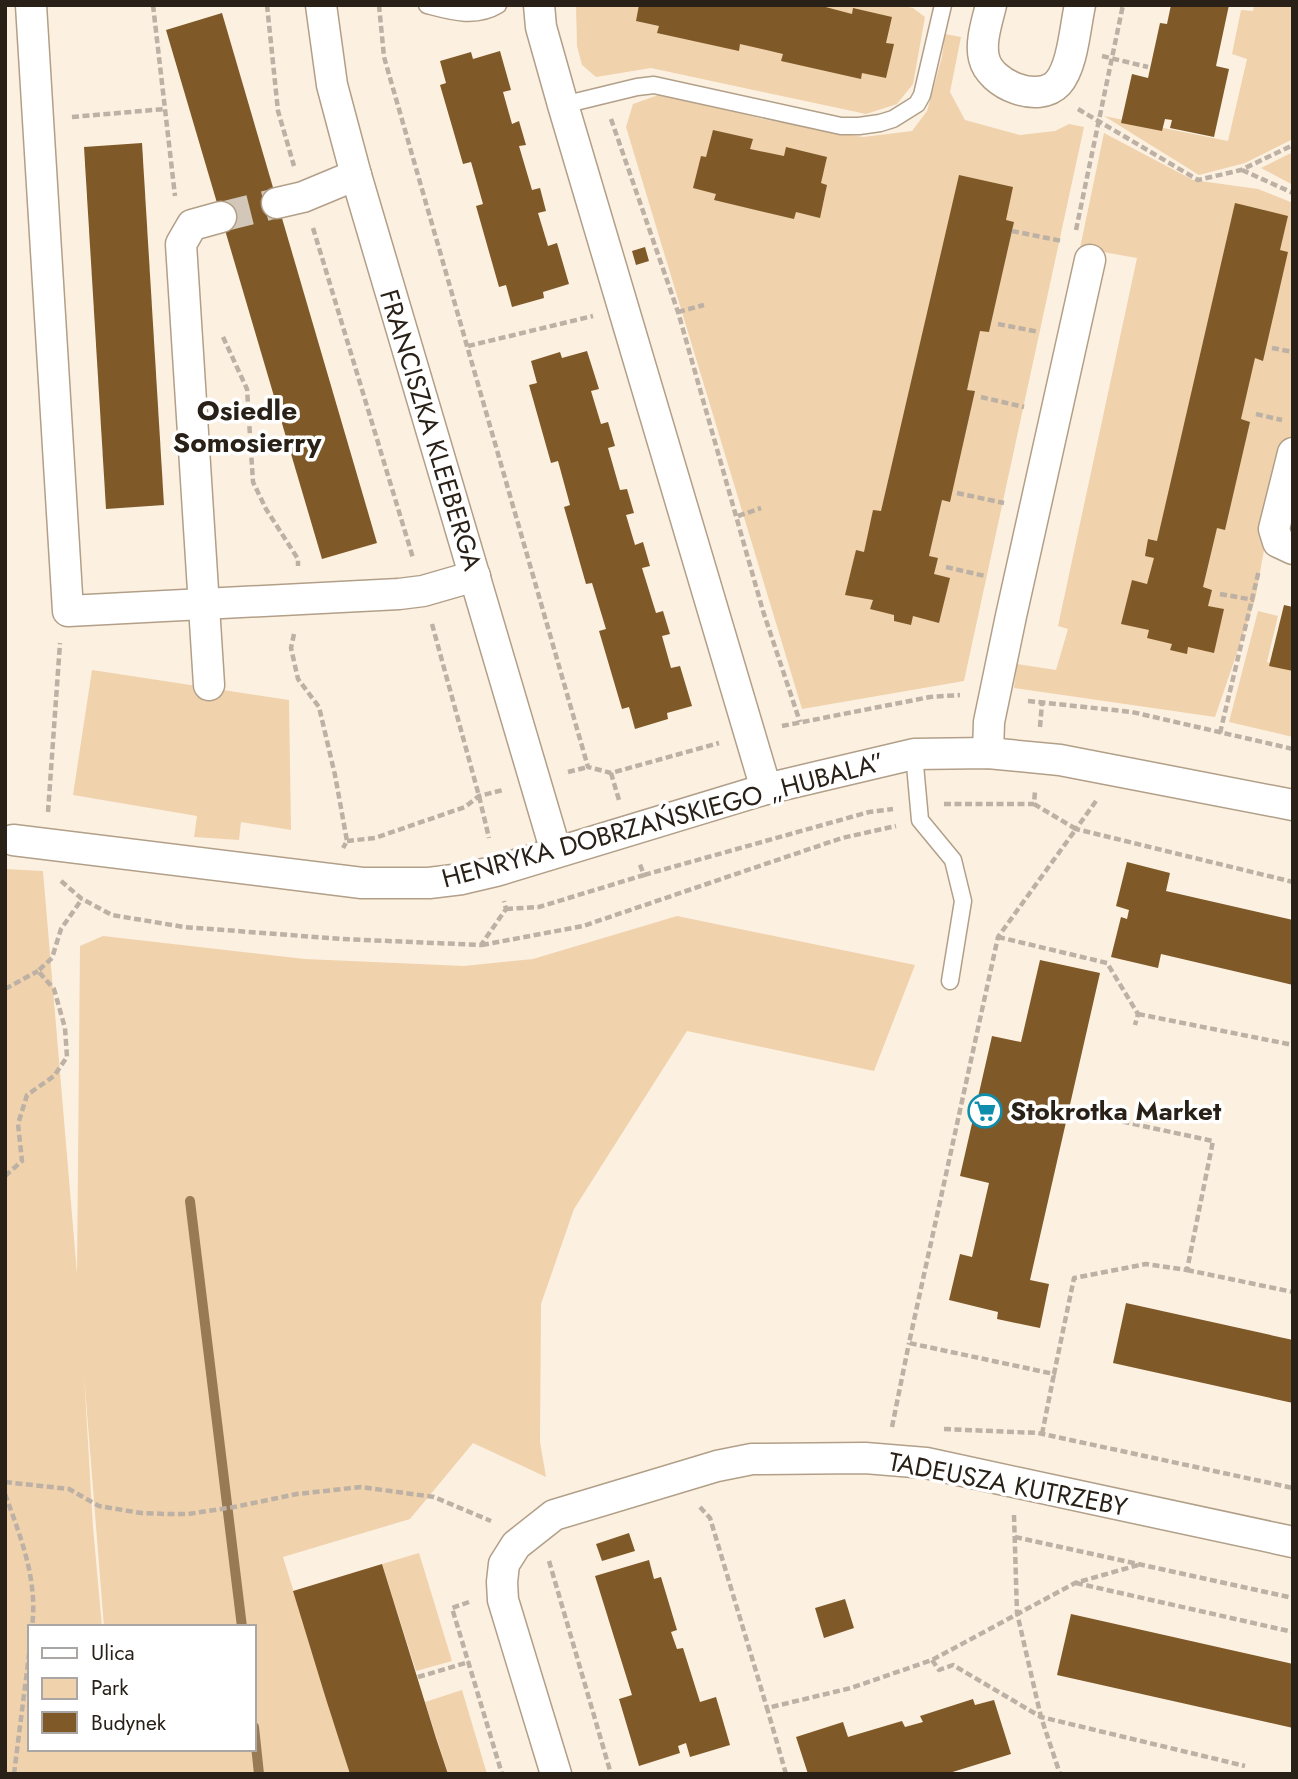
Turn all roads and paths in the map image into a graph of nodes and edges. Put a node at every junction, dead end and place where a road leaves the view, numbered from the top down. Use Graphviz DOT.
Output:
graph roads {
  1 [pos="31,5"];
  2 [pos="153,5"];
  3 [pos="321,5"];
  4 [pos="379,5"];
  5 [pos="427,5"];
  6 [pos="498,5"];
  7 [pos="539,5"];
  8 [pos="943,5"];
  9 [pos="990,5"];
  10 [pos="1080,5"];
  11 [pos="1112,58"];
  12 [pos="1148,67"];
  13 [pos="603,95"];
  14 [pos="563,105"];
  15 [pos="165,109"];
  16 [pos="38,120"];
  17 [pos="1098,120"];
  18 [pos="1293,145"];
  19 [pos="1241,170"];
  20 [pos="356,175"];
  21 [pos="1293,193"];
  22 [pos="277,203"];
  23 [pos="221,217"];
  24 [pos="1012,231"];
  25 [pos="181,244"];
  26 [pos="1082,252"];
  27 [pos="704,305"];
  28 [pos="678,312"];
  29 [pos="998,324"];
  30 [pos="221,332"];
  31 [pos="1042,333"];
  32 [pos="1272,348"];
  33 [pos="1293,352"];
  34 [pos="981,397"];
  35 [pos="1035,410"];
  36 [pos="1256,414"];
  37 [pos="1293,423"];
  38 [pos="1293,453"];
  39 [pos="957,493"];
  40 [pos="1015,506"];
  41 [pos="761,508"];
  42 [pos="738,516"];
  43 [pos="1285,545"];
  44 [pos="946,567"];
  45 [pos="475,576"];
  46 [pos="986,576"];
  47 [pos="1220,594"];
  48 [pos="298,600"];
  49 [pos="1254,600"];
  50 [pos="205,603"];
  51 [pos="68,611"];
  52 [pos="209,685"];
  53 [pos="995,698"];
  54 [pos="1042,703"];
  55 [pos="800,722"];
  56 [pos="762,731"];
  57 [pos="1220,733"];
  58 [pos="1293,749"];
  59 [pos="988,753"];
  60 [pos="914,754"];
  61 [pos="1037,758"];
  62 [pos="1118,771"];
  63 [pos="766,789"];
  64 [pos="479,796"];
  65 [pos="1034,804"];
  66 [pos="1293,805"];
  67 [pos="919,813"];
  68 [pos="1076,829"];
  69 [pos="9,840"];
  70 [pos="346,841"];
  71 [pos="46,844"];
  72 [pos="556,852"];
  73 [pos="644,875"];
  74 [pos="329,881"];
  75 [pos="1293,882"];
  76 [pos="82,899"];
  77 [pos="998,937"];
  78 [pos="481,945"];
  79 [pos="38,971"];
  80 [pos="950,981"];
  81 [pos="5,989"];
  82 [pos="1138,1014"];
  83 [pos="1135,1025"];
  84 [pos="1293,1045"];
  85 [pos="1115,1120"];
  86 [pos="5,1176"];
  87 [pos="1187,1270"];
  88 [pos="1293,1292"];
  89 [pos="909,1343"];
  90 [pos="1054,1374"];
  91 [pos="878,1428"];
  92 [pos="935,1429"];
  93 [pos="1042,1434"];
  94 [pos="1014,1481"];
  95 [pos="5,1482"];
  96 [pos="1293,1488"];
  97 [pos="5,1494"];
  98 [pos="692,1504"];
  99 [pos="532,1531"];
  100 [pos="1015,1537"];
  101 [pos="1293,1542"];
  102 [pos="1138,1565"];
  103 [pos="1076,1583"];
  104 [pos="474,1592"];
  105 [pos="1293,1598"];
  106 [pos="1017,1613"];
  107 [pos="32,1625"];
  108 [pos="1293,1632"];
  109 [pos="932,1660"];
  110 [pos="468,1662"];
  111 [pos="28,1663"];
  112 [pos="418,1677"];
  113 [pos="767,1708"];
  114 [pos="1041,1717"];
  115 [pos="1245,1766"];
  116 [pos="14,1774"];
  117 [pos="502,1774"];
  118 [pos="556,1774"];
  119 [pos="611,1774"];
  120 [pos="786,1774"];
  121 [pos="1060,1774"];
  1 -- 16 [label="street"];
  2 -- 15 [label="path"];
  3 -- 20 [label="street, FRANCISZKA KLEEBERGA"];
  4 -- 56 [label="path"];
  5 -- 6 [label="lane"];
  7 -- 14 [label="street"];
  8 -- 13 [label="lane"];
  9 -- 10 [label="street"];
  11 -- 12 [label="path"];
  13 -- 14 [label="lane"];
  13 -- 28 [label="path"];
  14 -- 56 [label="street"];
  15 -- 16 [label="path"];
  15 -- 25 [label="path"];
  16 -- 51 [label="street"];
  17 -- 19 [label="path"];
  18 -- 19 [label="path"];
  19 -- 21 [label="path"];
  20 -- 22 [label="street"];
  20 -- 45 [label="street, FRANCISZKA KLEEBERGA"];
  23 -- 25 [label="street"];
  24 -- 26 [label="path"];
  25 -- 50 [label="street"];
  26 -- 53 [label="street"];
  27 -- 28 [label="path"];
  28 -- 42 [label="path"];
  29 -- 31 [label="path"];
  30 -- 48 [label="path"];
  32 -- 33 [label="path"];
  34 -- 35 [label="path"];
  36 -- 37 [label="path"];
  38 -- 43 [label="street"];
  39 -- 40 [label="path"];
  41 -- 42 [label="path"];
  42 -- 55 [label="path"];
  43 -- 49 [label="path"];
  44 -- 46 [label="path"];
  45 -- 48 [label="street"];
  45 -- 72 [label="street, FRANCISZKA KLEEBERGA"];
  47 -- 49 [label="path"];
  48 -- 50 [label="street"];
  48 -- 70 [label="path"];
  49 -- 57 [label="path"];
  50 -- 51 [label="street"];
  50 -- 52 [label="street"];
  51 -- 71 [label="path"];
  53 -- 54 [label="path"];
  53 -- 55 [label="path"];
  53 -- 59 [label="street"];
  54 -- 57 [label="path"];
  54 -- 61 [label="path"];
  55 -- 56 [label="path"];
  56 -- 63 [label="street"];
  57 -- 58 [label="path"];
  59 -- 60 [label="street, HENRYKA DOBRZAŃSKIEGO „HUBALA”"];
  59 -- 61 [label="street, HENRYKA DOBRZAŃSKIEGO „HUBALA”"];
  60 -- 63 [label="street, HENRYKA DOBRZAŃSKIEGO „HUBALA”"];
  60 -- 67 [label="lane"];
  61 -- 62 [label="street, HENRYKA DOBRZAŃSKIEGO „HUBALA”"];
  61 -- 65 [label="path"];
  62 -- 66 [label="street, HENRYKA DOBRZAŃSKIEGO „HUBALA”"];
  62 -- 68 [label="path"];
  63 -- 72 [label="street, HENRYKA DOBRZAŃSKIEGO „HUBALA”"];
  64 -- 70 [label="path"];
  65 -- 67 [label="path"];
  65 -- 68 [label="path"];
  67 -- 73 [label="path"];
  67 -- 78 [label="path"];
  67 -- 80 [label="lane"];
  68 -- 75 [label="path"];
  68 -- 77 [label="path"];
  69 -- 71 [label="street, HENRYKA DOBRZAŃSKIEGO „HUBALA”"];
  70 -- 74 [label="path"];
  71 -- 74 [label="street, HENRYKA DOBRZAŃSKIEGO „HUBALA”"];
  72 -- 74 [label="street, HENRYKA DOBRZAŃSKIEGO „HUBALA”"];
  76 -- 79 [label="path"];
  77 -- 82 [label="path"];
  77 -- 89 [label="path"];
  79 -- 81 [label="path"];
  79 -- 86 [label="path"];
  82 -- 83 [label="path"];
  82 -- 84 [label="path"];
  85 -- 87 [label="path"];
  87 -- 88 [label="path"];
  87 -- 90 [label="path"];
  89 -- 90 [label="path"];
  89 -- 91 [label="path"];
  90 -- 93 [label="path"];
  92 -- 93 [label="path"];
  93 -- 96 [label="path"];
  94 -- 99 [label="street, TADEUSZA KUTRZEBY"];
  94 -- 100 [label="path"];
  94 -- 101 [label="street, TADEUSZA KUTRZEBY"];
  95 -- 99 [label="path"];
  97 -- 107 [label="path"];
  98 -- 113 [label="path"];
  99 -- 118 [label="street, TADEUSZA KUTRZEBY"];
  99 -- 119 [label="path"];
  100 -- 102 [label="path"];
  100 -- 106 [label="path"];
  102 -- 103 [label="path"];
  102 -- 105 [label="path"];
  103 -- 106 [label="path"];
  103 -- 108 [label="path"];
  104 -- 110 [label="path"];
  106 -- 109 [label="path"];
  106 -- 114 [label="path"];
  109 -- 113 [label="path"];
  109 -- 114 [label="path"];
  110 -- 112 [label="path"];
  110 -- 117 [label="path"];
  111 -- 116 [label="path"];
  113 -- 120 [label="path"];
  114 -- 115 [label="path"];
  114 -- 121 [label="path"];
}
